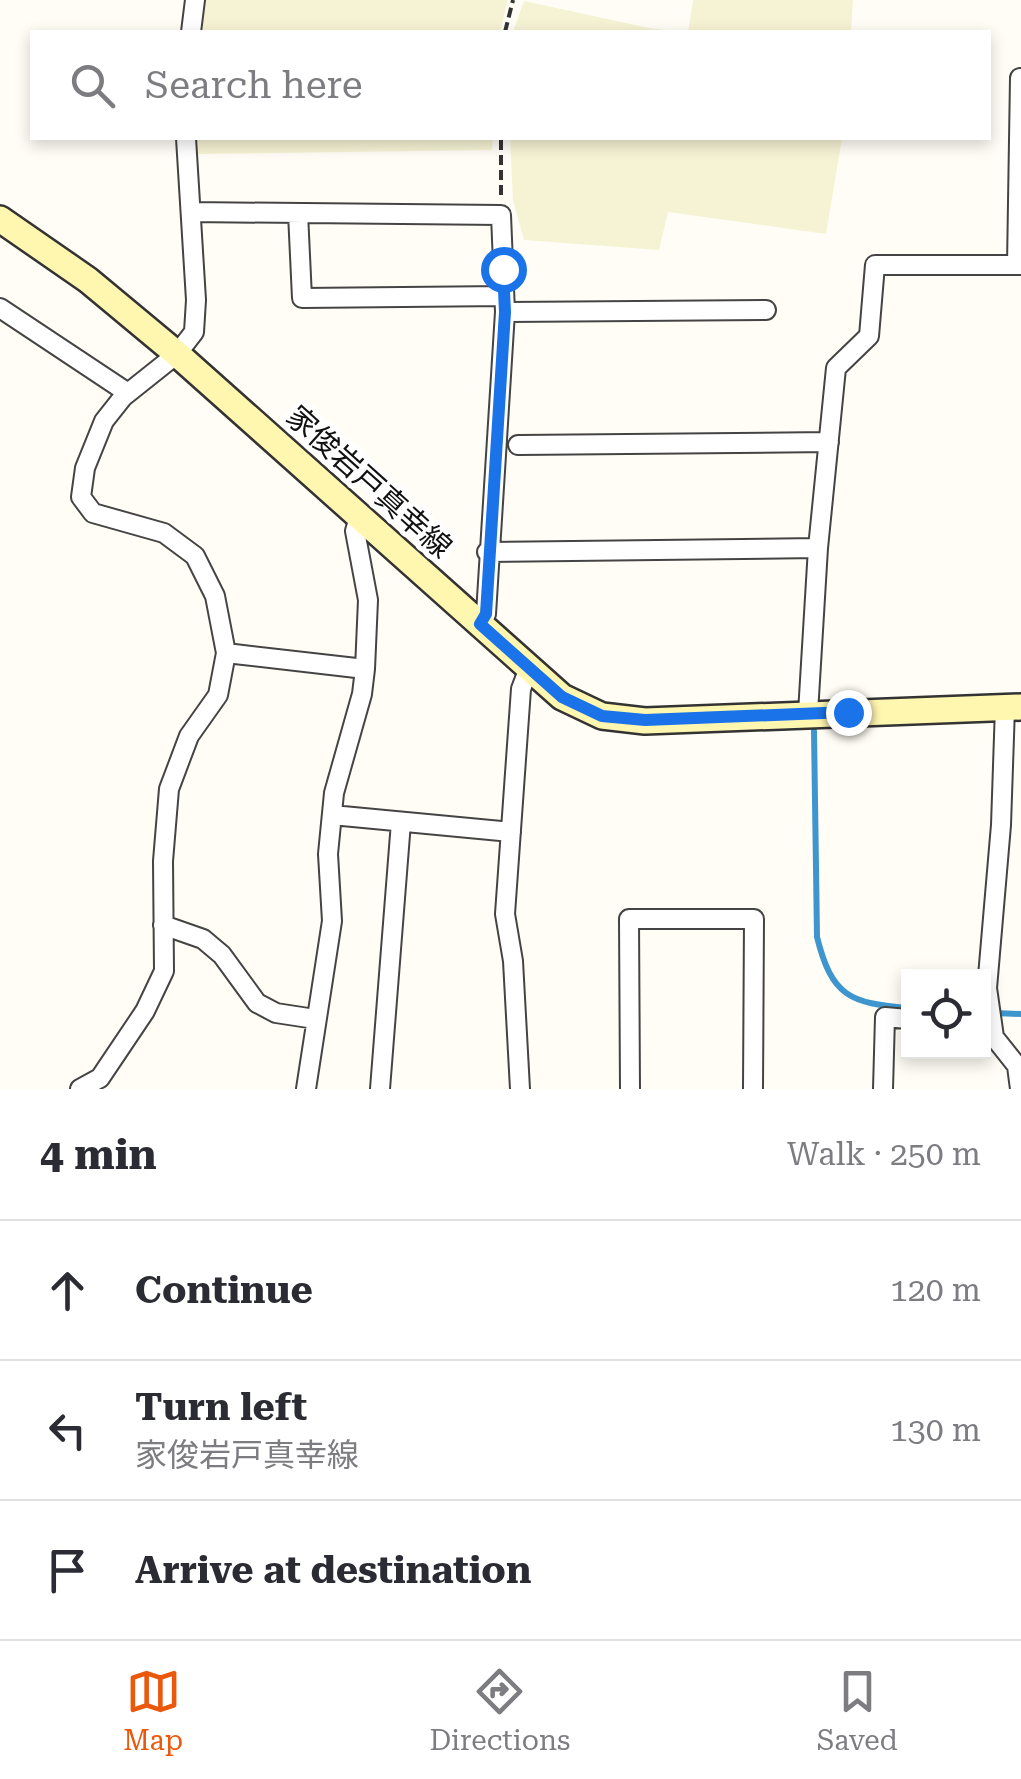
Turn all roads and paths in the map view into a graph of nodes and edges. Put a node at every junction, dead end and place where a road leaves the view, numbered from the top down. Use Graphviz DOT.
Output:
graph roads {
  1 [pos="195,0"];
  2 [pos="513,0"];
  3 [pos="191,30"];
  4 [pos="506,30"];
  5 [pos="1020,78"];
  6 [pos="186,140"];
  7 [pos="501,140"];
  8 [pos="191,212"];
  9 [pos="298,213"];
  10 [pos="500,215"];
  11 [pos="0,219"];
  12 [pos="1019,265"];
  13 [pos="505,304"];
  14 [pos="0,308"];
  15 [pos="766,310"];
  16 [pos="178,354"];
  17 [pos="128,393"];
  18 [pos="829,442"];
  19 [pos="518,445"];
  20 [pos="360,516"];
  21 [pos="818,548"];
  22 [pos="488,552"];
  23 [pos="480,624"];
  24 [pos="226,653"];
  25 [pos="529,668"];
  26 [pos="365,669"];
  27 [pos="1013,707"];
  28 [pos="808,713"];
  29 [pos="332,815"];
  30 [pos="401,822"];
  31 [pos="510,832"];
  32 [pos="163,925"];
  33 [pos="989,969"];
  34 [pos="901,1018"];
  35 [pos="315,1019"];
  36 [pos="991,1029"];
  37 [pos="80,1089"];
  38 [pos="306,1089"];
  39 [pos="380,1089"];
  40 [pos="520,1089"];
  41 [pos="630,1089"];
  42 [pos="753,1089"];
  43 [pos="883,1089"];
  44 [pos="1020,1089"];
  1 -- 3 [label="street"];
  2 -- 4 [label="path"];
  5 -- 12 [label="street"];
  6 -- 8 [label="street"];
  7 -- 10 [label="path"];
  8 -- 9 [label="street"];
  8 -- 16 [label="street"];
  9 -- 10 [label="street"];
  9 -- 13 [label="street"];
  10 -- 13 [label="street"];
  11 -- 16 [label="main road, 家俊岩戸真幸線"];
  12 -- 18 [label="street"];
  13 -- 15 [label="street"];
  13 -- 22 [label="street"];
  14 -- 17 [label="street"];
  16 -- 17 [label="street"];
  16 -- 20 [label="main road, 家俊岩戸真幸線"];
  17 -- 24 [label="street"];
  18 -- 19 [label="street"];
  18 -- 21 [label="street"];
  20 -- 23 [label="main road, 家俊岩戸真幸線"];
  20 -- 26 [label="street"];
  21 -- 22 [label="street"];
  21 -- 28 [label="street"];
  22 -- 23 [label="street"];
  23 -- 25 [label="main road, 家俊岩戸真幸線"];
  24 -- 26 [label="street"];
  24 -- 32 [label="street"];
  25 -- 28 [label="main road, 家俊岩戸真幸線"];
  25 -- 31 [label="street"];
  26 -- 29 [label="street"];
  27 -- 28 [label="main road, 家俊岩戸真幸線"];
  27 -- 33 [label="street"];
  29 -- 30 [label="street"];
  29 -- 35 [label="street"];
  30 -- 31 [label="street"];
  30 -- 39 [label="street"];
  31 -- 40 [label="street"];
  32 -- 35 [label="street"];
  32 -- 37 [label="street"];
  34 -- 43 [label="street"];
  35 -- 38 [label="street"];
  36 -- 44 [label="street"];
  41 -- 42 [label="street"];
}
